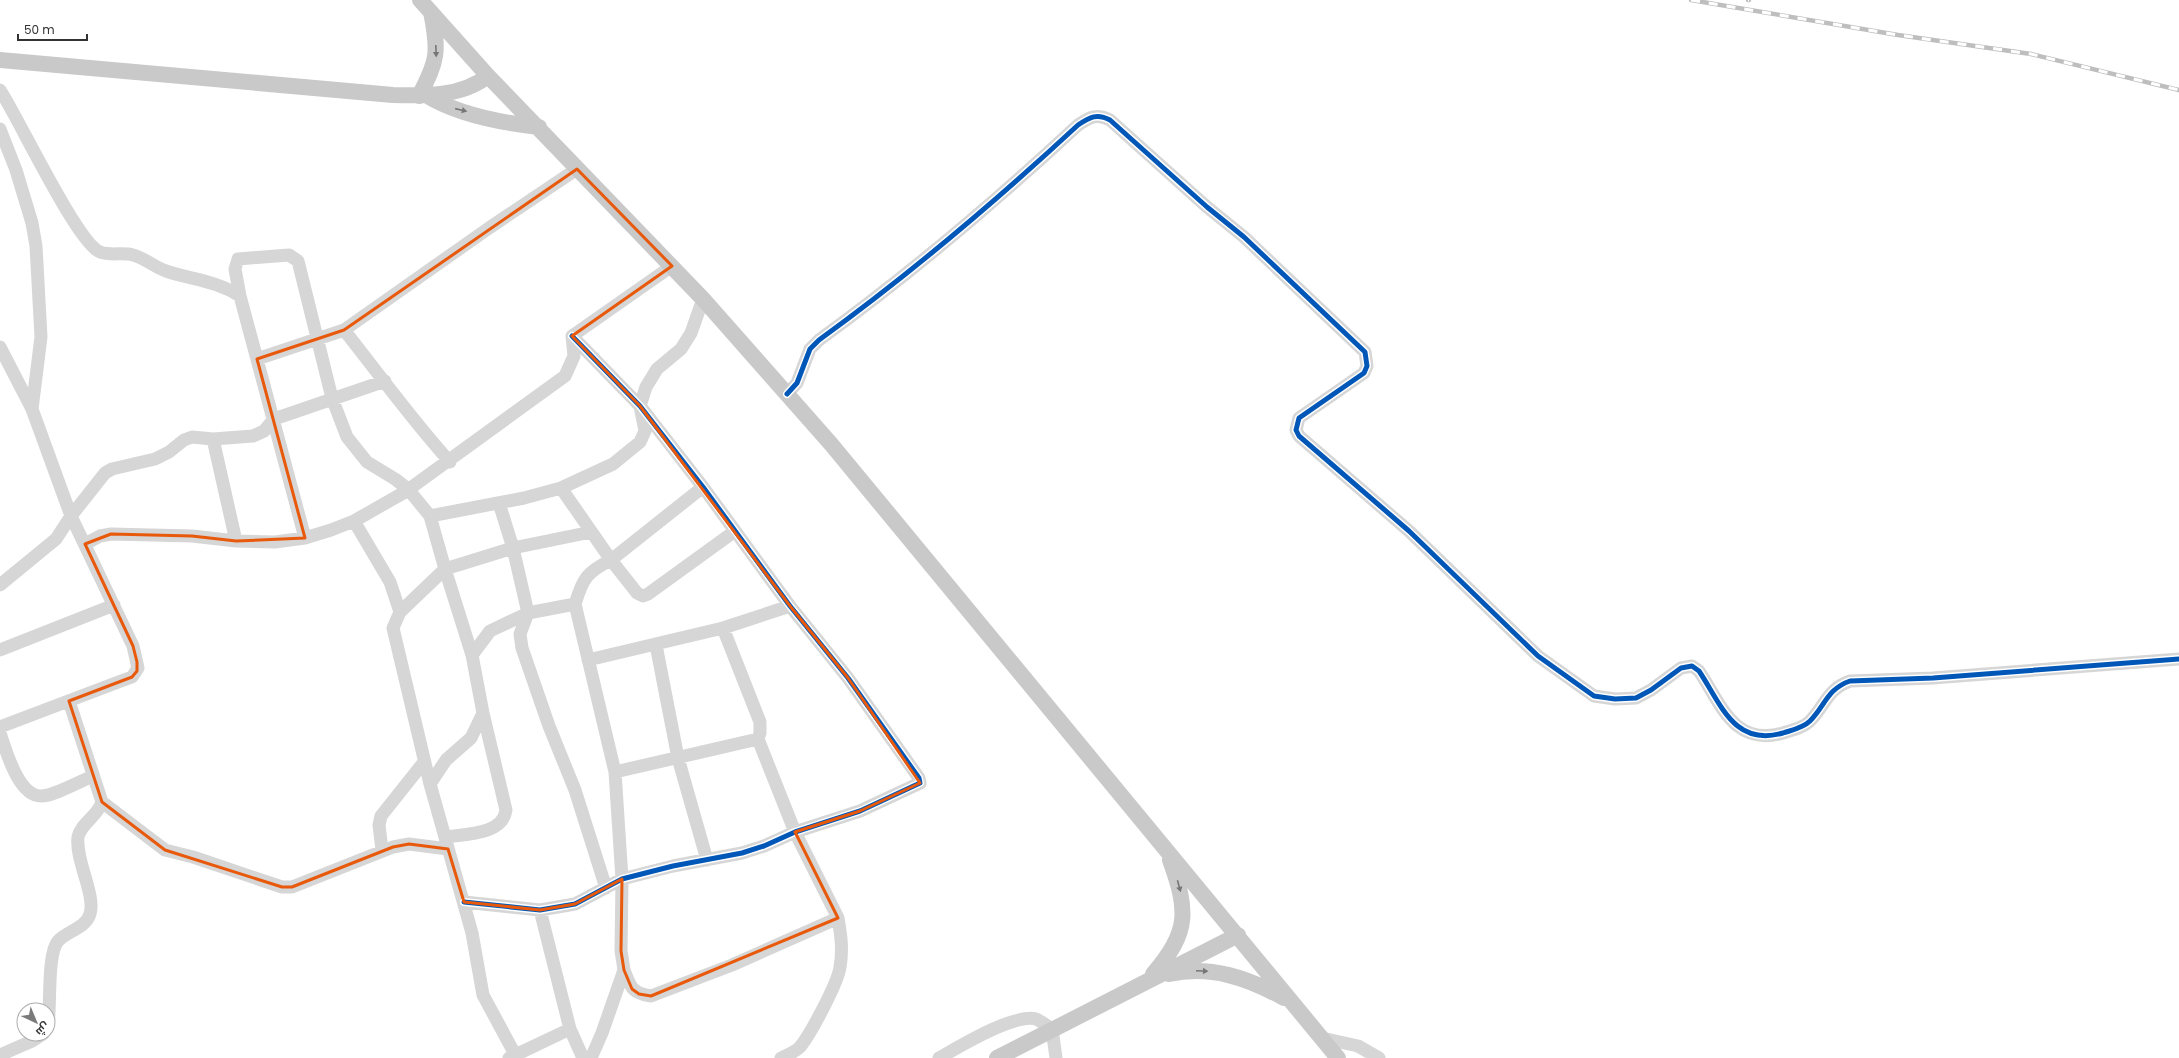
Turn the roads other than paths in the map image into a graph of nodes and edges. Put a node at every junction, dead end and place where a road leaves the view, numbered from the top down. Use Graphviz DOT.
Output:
graph roads {
  1 [pos="420,0"];
  2 [pos="431,12"];
  3 [pos="0,60"];
  4 [pos="488,76"];
  5 [pos="0,90"];
  6 [pos="422,95"];
  7 [pos="538,127"];
  8 [pos="0,129"];
  9 [pos="577,169"];
  10 [pos="672,266"];
  11 [pos="240,296"];
  12 [pos="703,299"];
  13 [pos="344,330"];
  14 [pos="572,336"];
  15 [pos="316,339"];
  16 [pos="0,347"];
  17 [pos="257,359"];
  18 [pos="385,381"];
  19 [pos="787,394"];
  20 [pos="332,398"];
  21 [pos="640,406"];
  22 [pos="32,409"];
  23 [pos="274,419"];
  24 [pos="213,439"];
  25 [pos="450,462"];
  26 [pos="703,487"];
  27 [pos="562,488"];
  28 [pos="408,490"];
  29 [pos="499,503"];
  30 [pos="71,516"];
  31 [pos="430,516"];
  32 [pos="354,521"];
  33 [pos="735,531"];
  34 [pos="590,532"];
  35 [pos="305,538"];
  36 [pos="236,541"];
  37 [pos="85,544"];
  38 [pos="513,548"];
  39 [pos="610,560"];
  40 [pos="445,569"];
  41 [pos="0,585"];
  42 [pos="575,604"];
  43 [pos="114,605"];
  44 [pos="790,606"];
  45 [pos="400,612"];
  46 [pos="528,613"];
  47 [pos="723,628"];
  48 [pos="656,645"];
  49 [pos="0,650"];
  50 [pos="472,655"];
  51 [pos="2179,659"];
  52 [pos="588,660"];
  53 [pos="69,701"];
  54 [pos="483,713"];
  55 [pos="0,727"];
  56 [pos="0,733"];
  57 [pos="758,739"];
  58 [pos="678,758"];
  59 [pos="424,762"];
  60 [pos="615,772"];
  61 [pos="93,776"];
  62 [pos="430,784"];
  63 [pos="102,802"];
  64 [pos="795,832"];
  65 [pos="446,843"];
  66 [pos="1166,849"];
  67 [pos="382,850"];
  68 [pos="707,860"];
  69 [pos="622,879"];
  70 [pos="606,888"];
  71 [pos="464,902"];
  72 [pos="540,910"];
  73 [pos="838,918"];
  74 [pos="1238,935"];
  75 [pos="624,970"];
  76 [pos="1149,979"];
  77 [pos="49,1002"];
  78 [pos="1291,1002"];
  79 [pos="570,1028"];
  80 [pos="1052,1029"];
  81 [pos="1322,1038"];
  82 [pos="30,1042"];
  83 [pos="0,1055"];
  84 [pos="514,1057"];
  85 [pos="583,1058"];
  86 [pos="591,1058"];
  87 [pos="781,1058"];
  88 [pos="939,1058"];
  89 [pos="997,1058"];
  90 [pos="1056,1058"];
  91 [pos="1338,1058"];
  92 [pos="1379,1058"];
  1 -- 2 [label="main road"];
  2 -- 4 [label="main road"];
  2 -- 6 [label="main road, one-way"];
  3 -- 6 [label="main road"];
  4 -- 6 [label="main road"];
  4 -- 7 [label="main road"];
  5 -- 11 [label="street"];
  6 -- 7 [label="main road, one-way"];
  7 -- 9 [label="main road"];
  8 -- 22 [label="street"];
  9 -- 10 [label="main road"];
  9 -- 13 [label="street"];
  10 -- 12 [label="main road"];
  10 -- 14 [label="street"];
  11 -- 15 [label="street"];
  11 -- 17 [label="street"];
  12 -- 19 [label="main road"];
  12 -- 21 [label="street"];
  13 -- 15 [label="street"];
  13 -- 18 [label="street"];
  14 -- 21 [label="street"];
  14 -- 25 [label="street"];
  15 -- 17 [label="street"];
  15 -- 20 [label="street"];
  16 -- 22 [label="street"];
  17 -- 23 [label="street"];
  18 -- 20 [label="street"];
  18 -- 25 [label="street"];
  19 -- 51 [label="street"];
  19 -- 66 [label="main road"];
  20 -- 23 [label="street"];
  20 -- 28 [label="street"];
  21 -- 26 [label="street"];
  21 -- 27 [label="street"];
  22 -- 30 [label="street"];
  23 -- 24 [label="street"];
  23 -- 35 [label="street"];
  24 -- 30 [label="street"];
  24 -- 36 [label="street"];
  25 -- 28 [label="street"];
  26 -- 33 [label="street"];
  26 -- 39 [label="street"];
  27 -- 29 [label="street"];
  27 -- 34 [label="street"];
  28 -- 31 [label="street"];
  28 -- 32 [label="street"];
  29 -- 31 [label="street"];
  29 -- 38 [label="street"];
  30 -- 37 [label="street"];
  30 -- 41 [label="street"];
  31 -- 40 [label="street"];
  32 -- 35 [label="street"];
  32 -- 45 [label="street"];
  33 -- 39 [label="street"];
  33 -- 44 [label="street"];
  34 -- 38 [label="street"];
  34 -- 39 [label="street"];
  35 -- 36 [label="street"];
  36 -- 37 [label="street"];
  37 -- 43 [label="street"];
  38 -- 40 [label="street"];
  38 -- 46 [label="street"];
  39 -- 42 [label="street"];
  40 -- 45 [label="street"];
  40 -- 50 [label="street"];
  42 -- 46 [label="street"];
  42 -- 52 [label="street"];
  43 -- 49 [label="street"];
  43 -- 53 [label="street"];
  44 -- 47 [label="street"];
  44 -- 64 [label="street"];
  45 -- 59 [label="street"];
  46 -- 50 [label="street"];
  46 -- 70 [label="street"];
  47 -- 48 [label="street"];
  47 -- 57 [label="street"];
  48 -- 52 [label="street"];
  48 -- 58 [label="street"];
  50 -- 54 [label="street"];
  52 -- 60 [label="street"];
  53 -- 55 [label="street"];
  53 -- 61 [label="street"];
  54 -- 62 [label="street"];
  54 -- 65 [label="street"];
  56 -- 61 [label="street"];
  57 -- 58 [label="street"];
  57 -- 64 [label="street"];
  58 -- 60 [label="street"];
  58 -- 68 [label="street"];
  59 -- 62 [label="street"];
  59 -- 67 [label="street"];
  60 -- 69 [label="street"];
  61 -- 63 [label="street"];
  62 -- 65 [label="street"];
  63 -- 67 [label="street"];
  63 -- 77 [label="street"];
  64 -- 68 [label="street"];
  64 -- 73 [label="street"];
  65 -- 67 [label="street"];
  65 -- 71 [label="street"];
  66 -- 74 [label="main road"];
  66 -- 76 [label="main road, one-way"];
  68 -- 69 [label="street"];
  69 -- 70 [label="street"];
  69 -- 75 [label="street"];
  70 -- 72 [label="street"];
  71 -- 72 [label="street"];
  71 -- 84 [label="street"];
  72 -- 79 [label="street"];
  73 -- 75 [label="street"];
  73 -- 87 [label="street"];
  74 -- 76 [label="main road"];
  74 -- 78 [label="main road"];
  75 -- 86 [label="street"];
  76 -- 78 [label="main road, one-way"];
  76 -- 80 [label="main road"];
  78 -- 81 [label="main road"];
  79 -- 84 [label="street"];
  79 -- 85 [label="street"];
  80 -- 88 [label="street"];
  80 -- 89 [label="main road"];
  80 -- 90 [label="street"];
  81 -- 91 [label="main road"];
  81 -- 92 [label="street"];
  82 -- 83 [label="street"];
}
